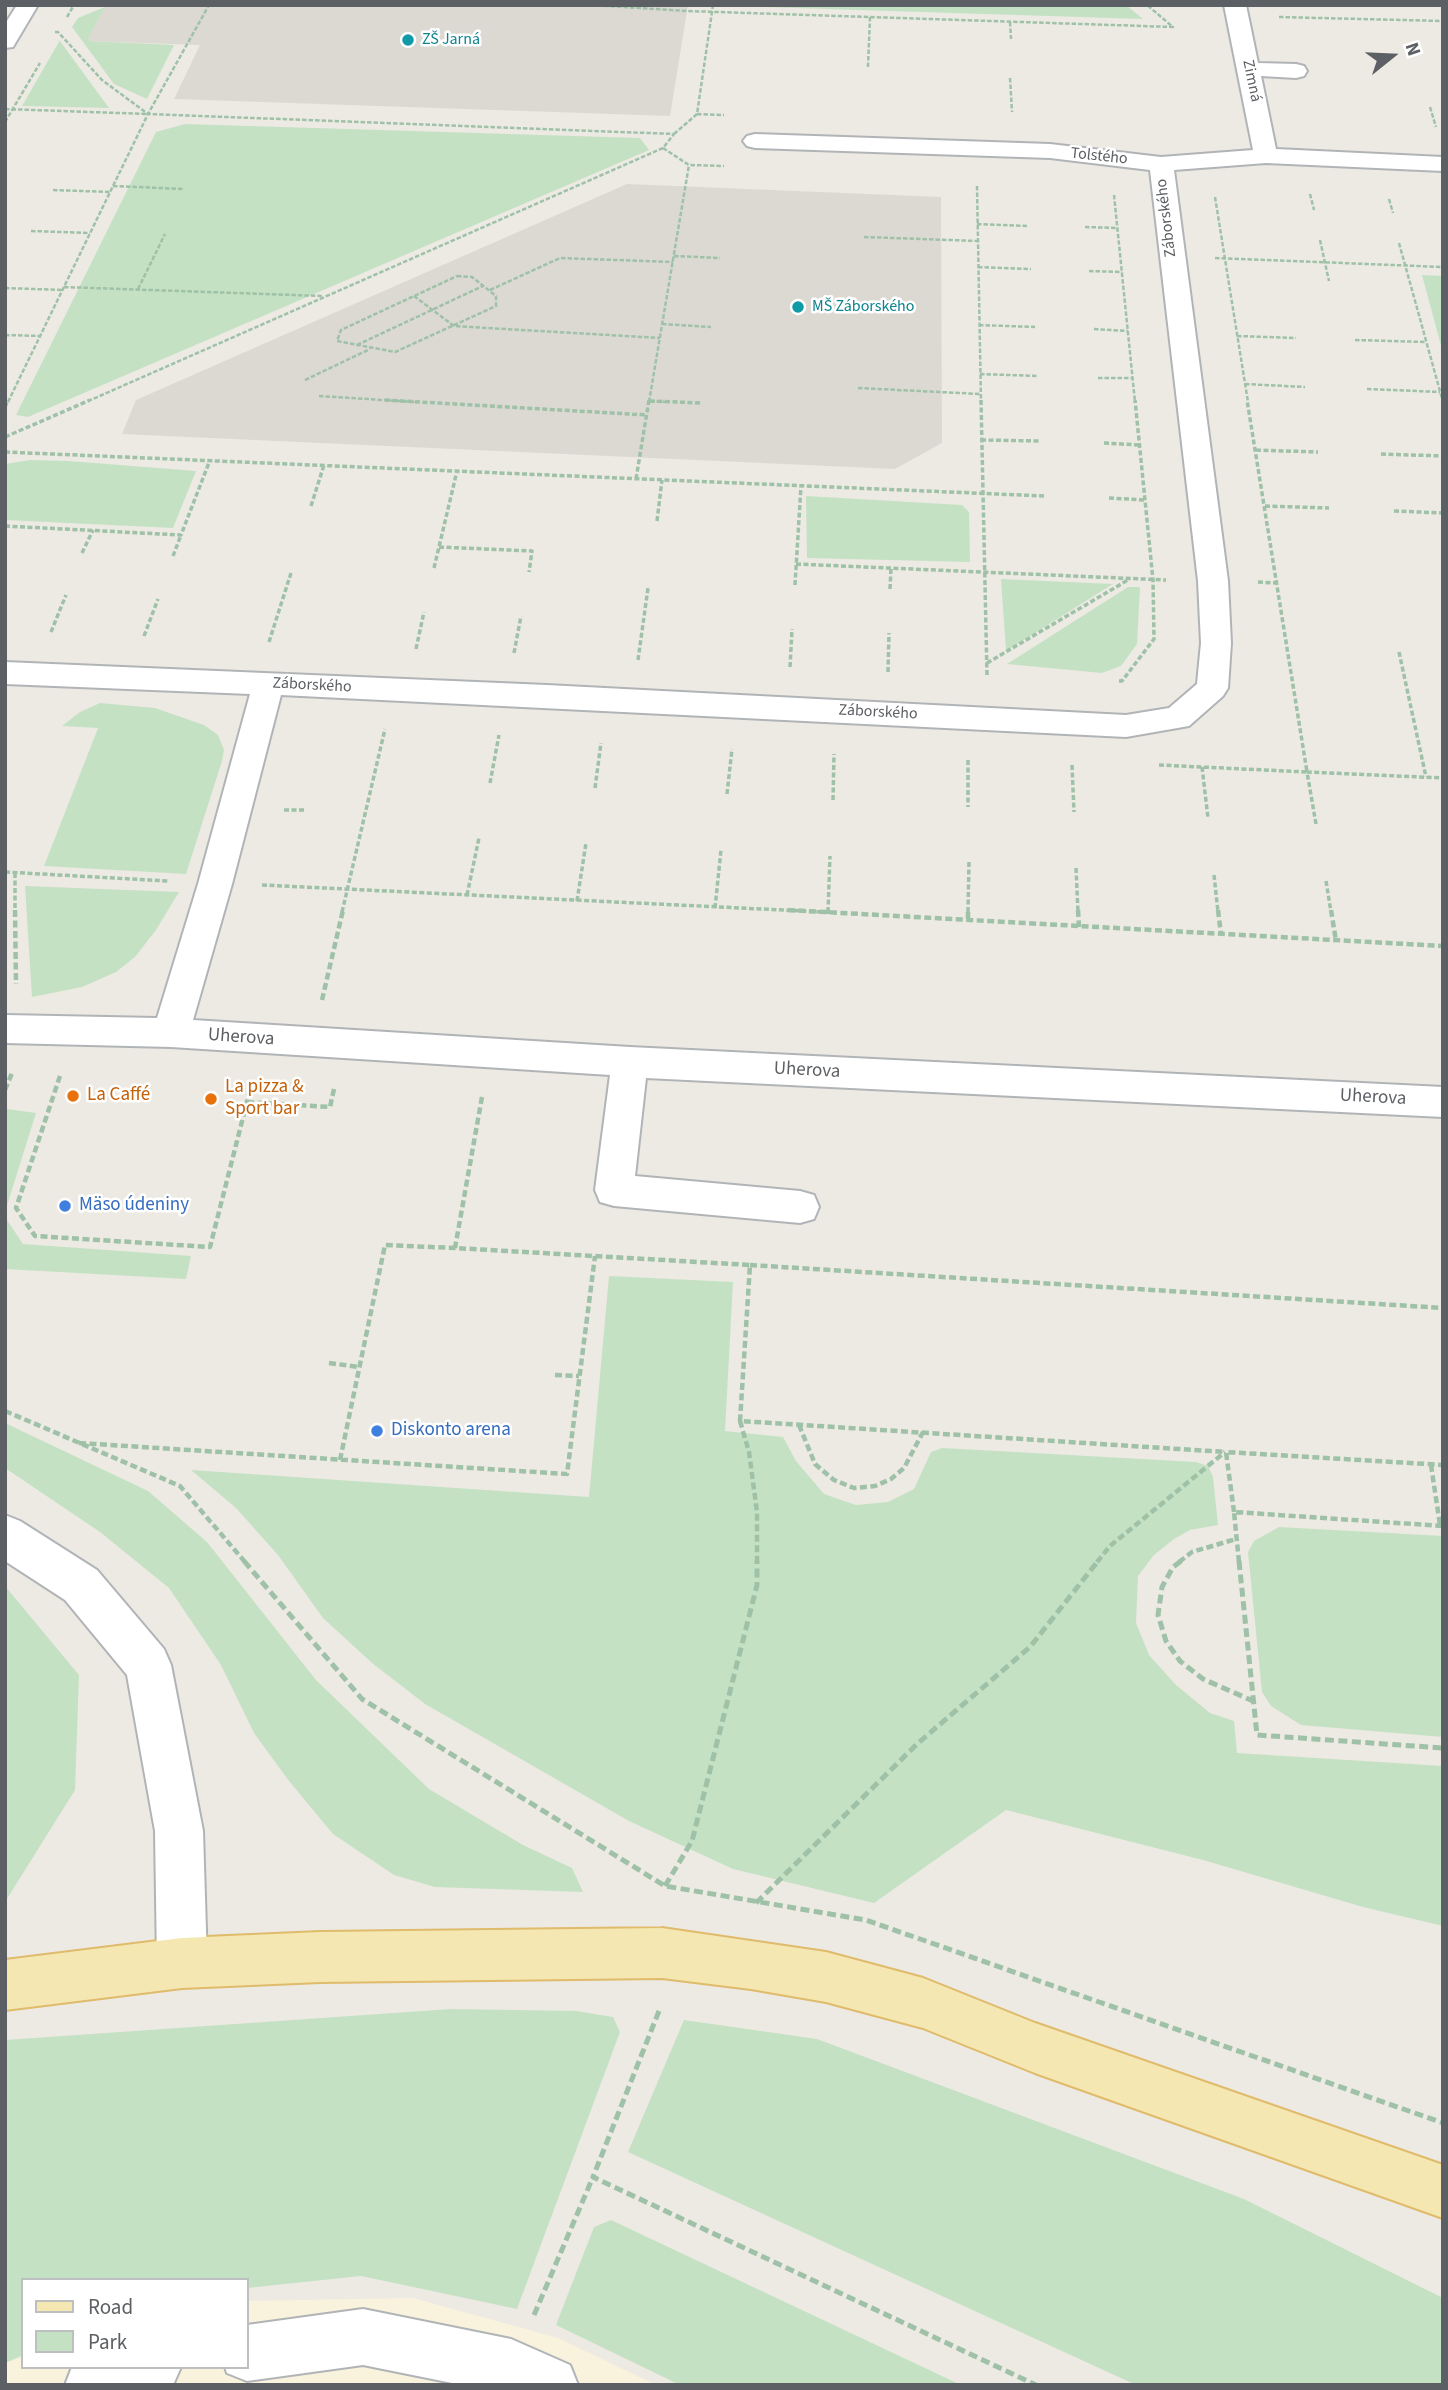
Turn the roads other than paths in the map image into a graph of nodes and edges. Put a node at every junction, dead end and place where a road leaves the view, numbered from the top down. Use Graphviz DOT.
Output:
graph roads {
  1 [pos="1236,10"];
  2 [pos="19,11"];
  3 [pos="5,42"];
  4 [pos="1248,69"];
  5 [pos="1296,71"];
  6 [pos="755,141"];
  7 [pos="1266,156"];
  8 [pos="1161,164"];
  9 [pos="1443,164"];
  10 [pos="5,673"];
  11 [pos="268,684"];
  12 [pos="5,1029"];
  13 [pos="171,1033"];
  14 [pos="630,1062"];
  15 [pos="1443,1102"];
  16 [pos="800,1208"];
  17 [pos="5,1536"];
  18 [pos="182,1963"];
  19 [pos="5,1985"];
  20 [pos="1443,2192"];
  21 [pos="248,2353"];
  22 [pos="146,2369"];
  23 [pos="531,2376"];
  24 [pos="93,2385"];
  1 -- 4 [label="street, Zimná"];
  2 -- 3 [label="street"];
  4 -- 5 [label="street"];
  4 -- 7 [label="street, Zimná"];
  6 -- 8 [label="street, Tolstého"];
  7 -- 8 [label="street, Tolstého"];
  7 -- 9 [label="street, Tolstého"];
  8 -- 11 [label="street, Záborského"];
  10 -- 11 [label="street, Záborského"];
  11 -- 13 [label="street"];
  12 -- 13 [label="street, Uherova"];
  13 -- 14 [label="street, Uherova"];
  14 -- 15 [label="street, Uherova"];
  14 -- 16 [label="street"];
  17 -- 18 [label="street"];
  18 -- 19 [label="main road"];
  18 -- 20 [label="main road"];
  21 -- 23 [label="street"];
  22 -- 24 [label="street"];
}
